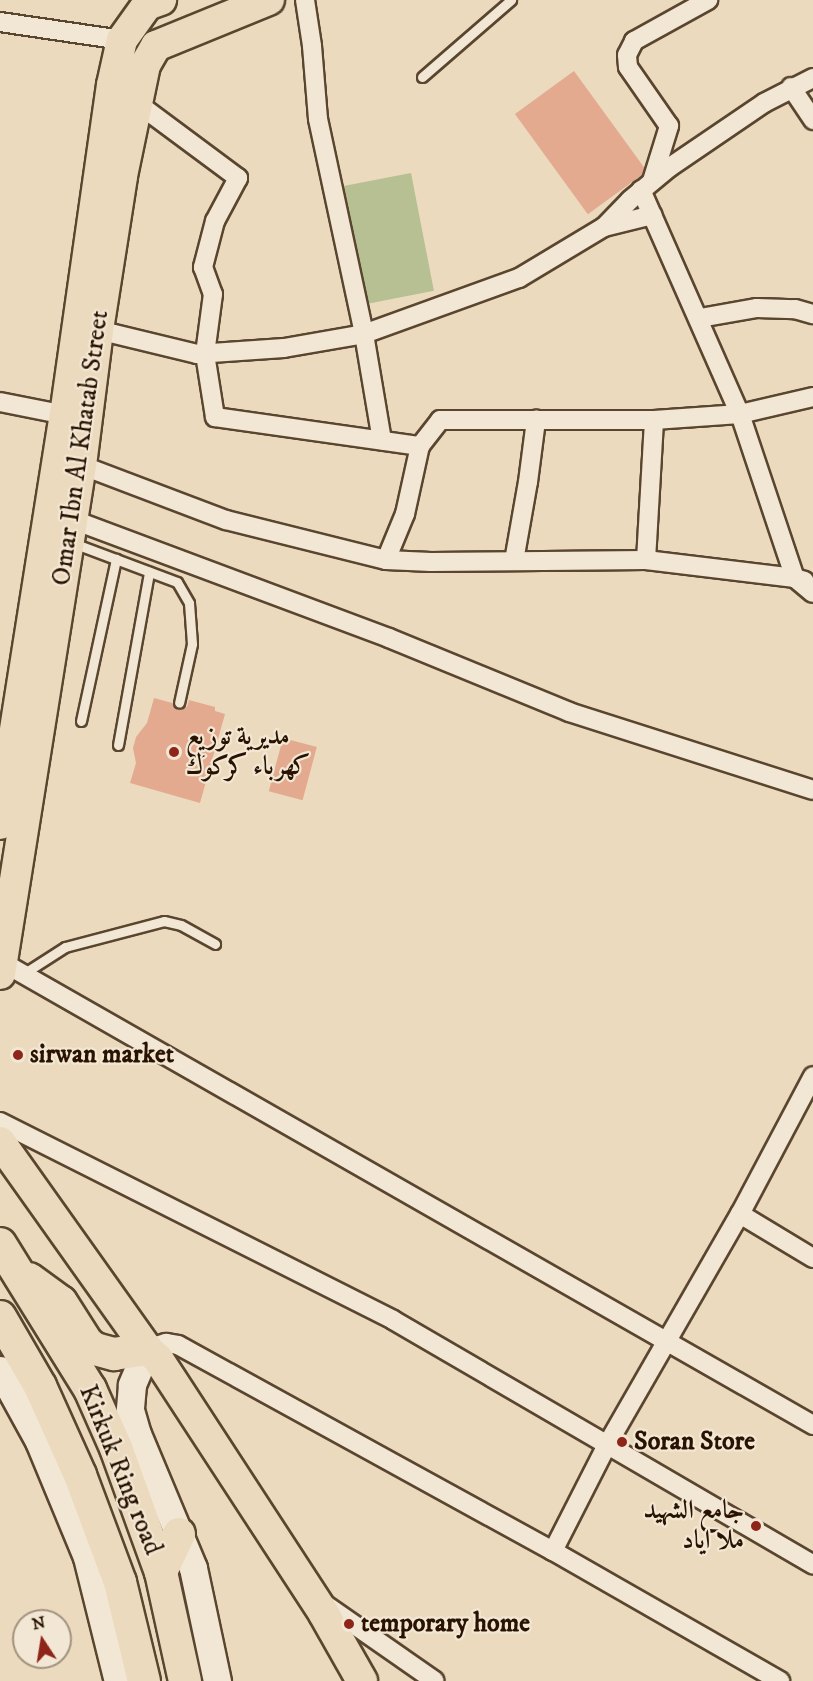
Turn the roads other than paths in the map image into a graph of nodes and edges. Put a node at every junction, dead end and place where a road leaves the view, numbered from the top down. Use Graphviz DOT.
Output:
graph roads {
  1 [pos="269,0"];
  2 [pos="305,0"];
  3 [pos="511,0"];
  4 [pos="708,0"];
  5 [pos="151,2"];
  6 [pos="0,22"];
  7 [pos="122,40"];
  8 [pos="422,77"];
  9 [pos="813,78"];
  10 [pos="791,87"];
  11 [pos="137,103"];
  12 [pos="813,120"];
  13 [pos="669,126"];
  14 [pos="690,154"];
  15 [pos="647,185"];
  16 [pos="653,215"];
  17 [pos="604,227"];
  18 [pos="813,314"];
  19 [pos="700,318"];
  20 [pos="98,330"];
  21 [pos="364,334"];
  22 [pos="205,354"];
  23 [pos="813,397"];
  24 [pos="0,402"];
  25 [pos="741,414"];
  26 [pos="65,415"];
  27 [pos="536,420"];
  28 [pos="654,420"];
  29 [pos="382,440"];
  30 [pos="420,446"];
  31 [pos="81,465"];
  32 [pos="70,530"];
  33 [pos="116,559"];
  34 [pos="386,560"];
  35 [pos="646,560"];
  36 [pos="514,561"];
  37 [pos="149,572"];
  38 [pos="795,578"];
  39 [pos="813,583"];
  40 [pos="813,593"];
  41 [pos="179,703"];
  42 [pos="81,721"];
  43 [pos="8,724"];
  44 [pos="118,745"];
  45 [pos="813,790"];
  46 [pos="0,824"];
  47 [pos="7,894"];
  48 [pos="215,944"];
  49 [pos="8,970"];
  50 [pos="813,1076"];
  51 [pos="808,1096"];
  52 [pos="0,1122"];
  53 [pos="0,1142"];
  54 [pos="740,1214"];
  55 [pos="8,1257"];
  56 [pos="813,1258"];
  57 [pos="0,1317"];
  58 [pos="667,1343"];
  59 [pos="147,1349"];
  60 [pos="0,1370"];
  61 [pos="813,1425"];
  62 [pos="607,1445"];
  63 [pos="179,1534"];
  64 [pos="553,1551"];
  65 [pos="813,1564"];
  66 [pos="160,1572"];
  67 [pos="307,1592"];
  68 [pos="118,1681"];
  69 [pos="144,1681"];
  70 [pos="184,1681"];
  71 [pos="216,1681"];
  72 [pos="346,1681"];
  73 [pos="362,1681"];
  74 [pos="435,1681"];
  75 [pos="780,1681"];
  1 -- 11 [label="main road, Omar Ibn Al Khatab Street"];
  2 -- 21 [label="street"];
  3 -- 8 [label="lane"];
  4 -- 13 [label="street"];
  5 -- 7 [label="main road, Omar Ibn Al Khatab Street"];
  6 -- 7 [label="street"];
  7 -- 26 [label="main road, Omar Ibn Al Khatab Street"];
  9 -- 10 [label="street"];
  10 -- 12 [label="street"];
  10 -- 14 [label="street"];
  11 -- 20 [label="main road, Omar Ibn Al Khatab Street"];
  11 -- 22 [label="street"];
  13 -- 14 [label="street"];
  13 -- 15 [label="street"];
  14 -- 15 [label="street"];
  15 -- 16 [label="street"];
  15 -- 17 [label="street"];
  16 -- 17 [label="street"];
  16 -- 19 [label="street"];
  17 -- 21 [label="street"];
  18 -- 19 [label="street"];
  19 -- 25 [label="street"];
  20 -- 22 [label="street"];
  20 -- 31 [label="main road, Omar Ibn Al Khatab Street"];
  21 -- 22 [label="street"];
  21 -- 29 [label="street"];
  22 -- 29 [label="street"];
  23 -- 25 [label="street"];
  24 -- 26 [label="street"];
  25 -- 28 [label="street"];
  25 -- 38 [label="street"];
  26 -- 43 [label="main road, Omar Ibn Al Khatab Street"];
  27 -- 28 [label="street"];
  27 -- 30 [label="street"];
  27 -- 36 [label="street"];
  28 -- 35 [label="street"];
  29 -- 30 [label="street"];
  30 -- 34 [label="street"];
  31 -- 32 [label="main road, Omar Ibn Al Khatab Street"];
  31 -- 34 [label="street"];
  32 -- 33 [label="lane"];
  32 -- 45 [label="street"];
  32 -- 47 [label="main road, Omar Ibn Al Khatab Street"];
  33 -- 37 [label="lane"];
  33 -- 42 [label="lane"];
  34 -- 36 [label="street"];
  35 -- 36 [label="street"];
  35 -- 38 [label="street"];
  37 -- 41 [label="lane"];
  37 -- 44 [label="lane"];
  38 -- 39 [label="street"];
  38 -- 40 [label="street"];
  43 -- 46 [label="main road, Omar Ibn Al Khatab Street"];
  47 -- 49 [label="main road, Omar Ibn Al Khatab Street"];
  48 -- 49 [label="lane"];
  49 -- 58 [label="street"];
  50 -- 51 [label="street"];
  51 -- 54 [label="street"];
  52 -- 62 [label="street"];
  53 -- 59 [label="main road"];
  54 -- 56 [label="street"];
  54 -- 58 [label="street"];
  55 -- 59 [label="highway"];
  55 -- 66 [label="highway, Kirkuk Ring road"];
  57 -- 69 [label="highway, Kirkuk Ring road"];
  58 -- 61 [label="street"];
  58 -- 62 [label="street"];
  59 -- 63 [label="main road"];
  59 -- 64 [label="street"];
  59 -- 67 [label="main road"];
  59 -- 72 [label="main road"];
  60 -- 68 [label="main road"];
  62 -- 64 [label="street"];
  62 -- 65 [label="street"];
  63 -- 66 [label="highway"];
  63 -- 71 [label="main road"];
  64 -- 75 [label="street"];
  66 -- 70 [label="highway, Kirkuk Ring road"];
  67 -- 73 [label="main road"];
  67 -- 74 [label="street"];
}
